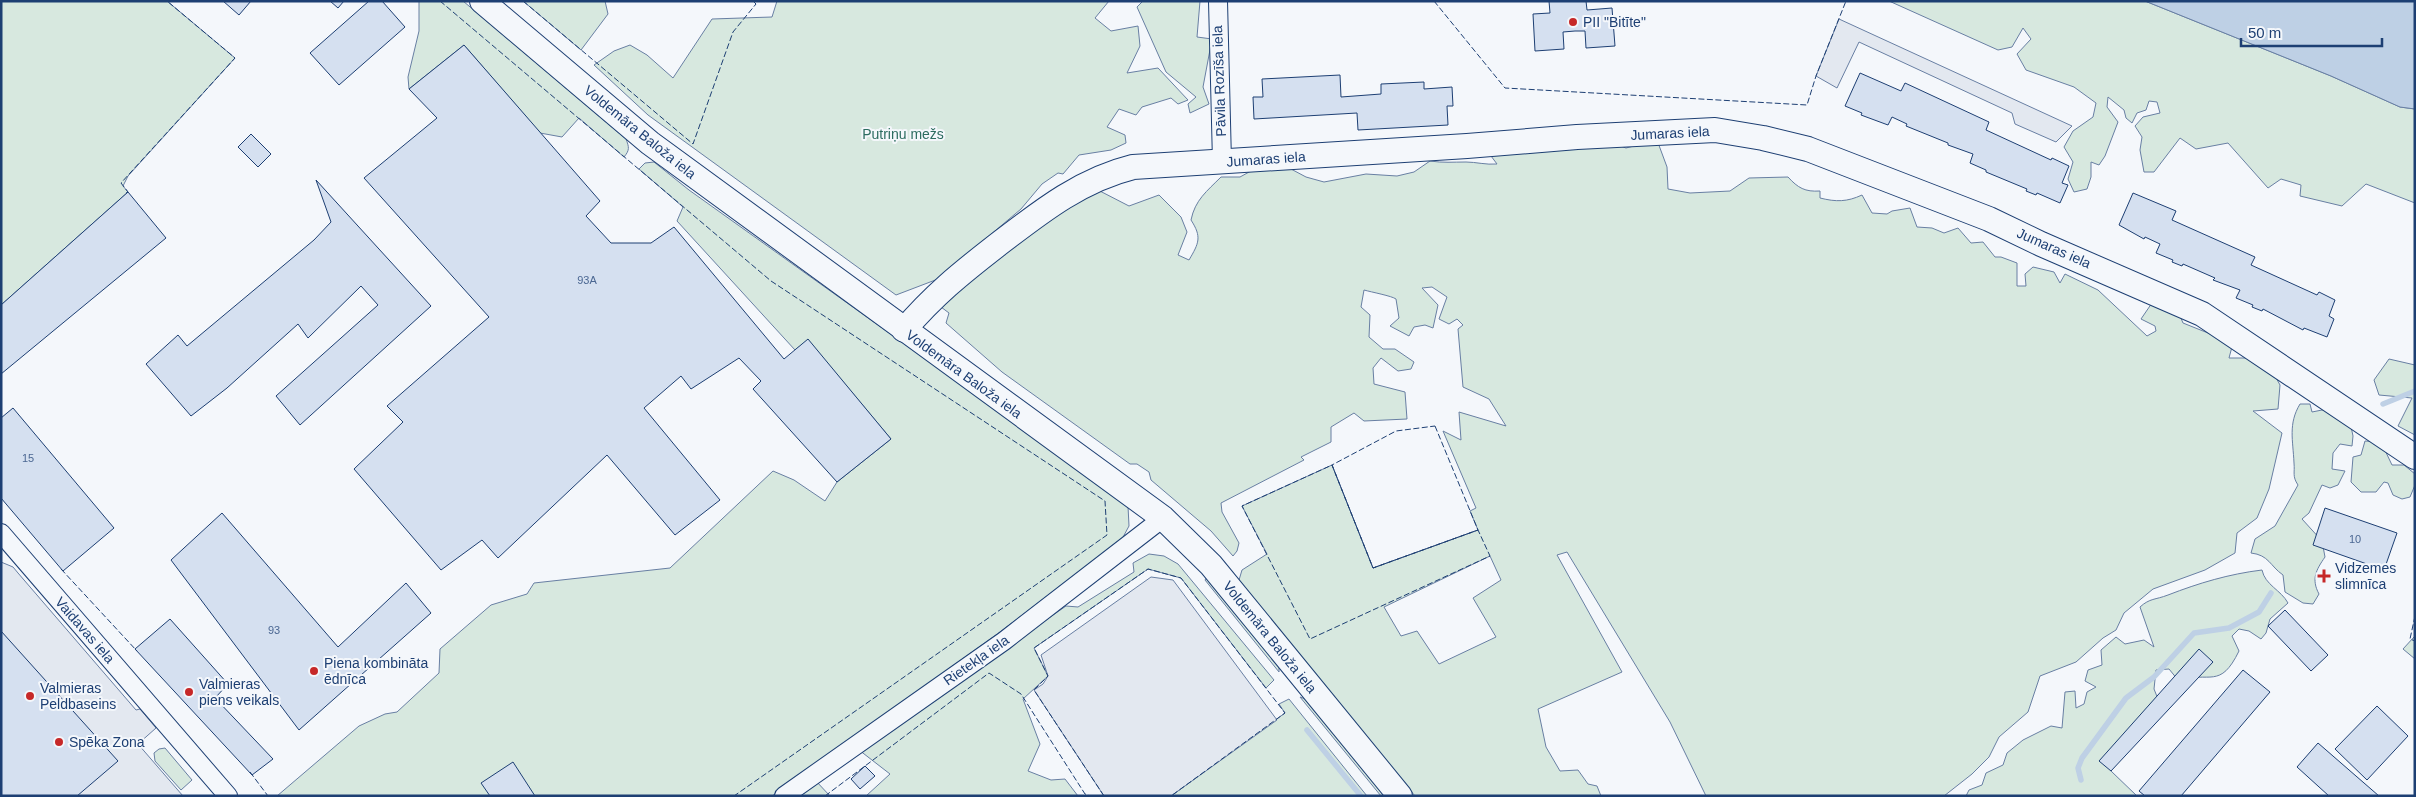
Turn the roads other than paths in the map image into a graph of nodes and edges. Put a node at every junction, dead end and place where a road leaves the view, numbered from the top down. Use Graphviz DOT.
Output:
graph roads {
  1 [pos="482,1"];
  2 [pos="1218,1"];
  3 [pos="1222,162"];
  4 [pos="904,330"];
  5 [pos="2415,457"];
  6 [pos="1162,518"];
  7 [pos="1,533"];
  8 [pos="228,796"];
  9 [pos="784,796"];
  10 [pos="1400,796"];
  1 -- 4 [label="street, Voldemāra Baloža iela"];
  2 -- 3 [label="street, Pāvila Rozīša iela"];
  3 -- 4 [label="street, Jumaras iela"];
  3 -- 5 [label="street, Jumaras iela"];
  4 -- 6 [label="street, Voldemāra Baloža iela"];
  6 -- 9 [label="street, Rietekļa iela"];
  6 -- 10 [label="street, Voldemāra Baloža iela"];
  7 -- 8 [label="street, Vaidavas iela"];
}
